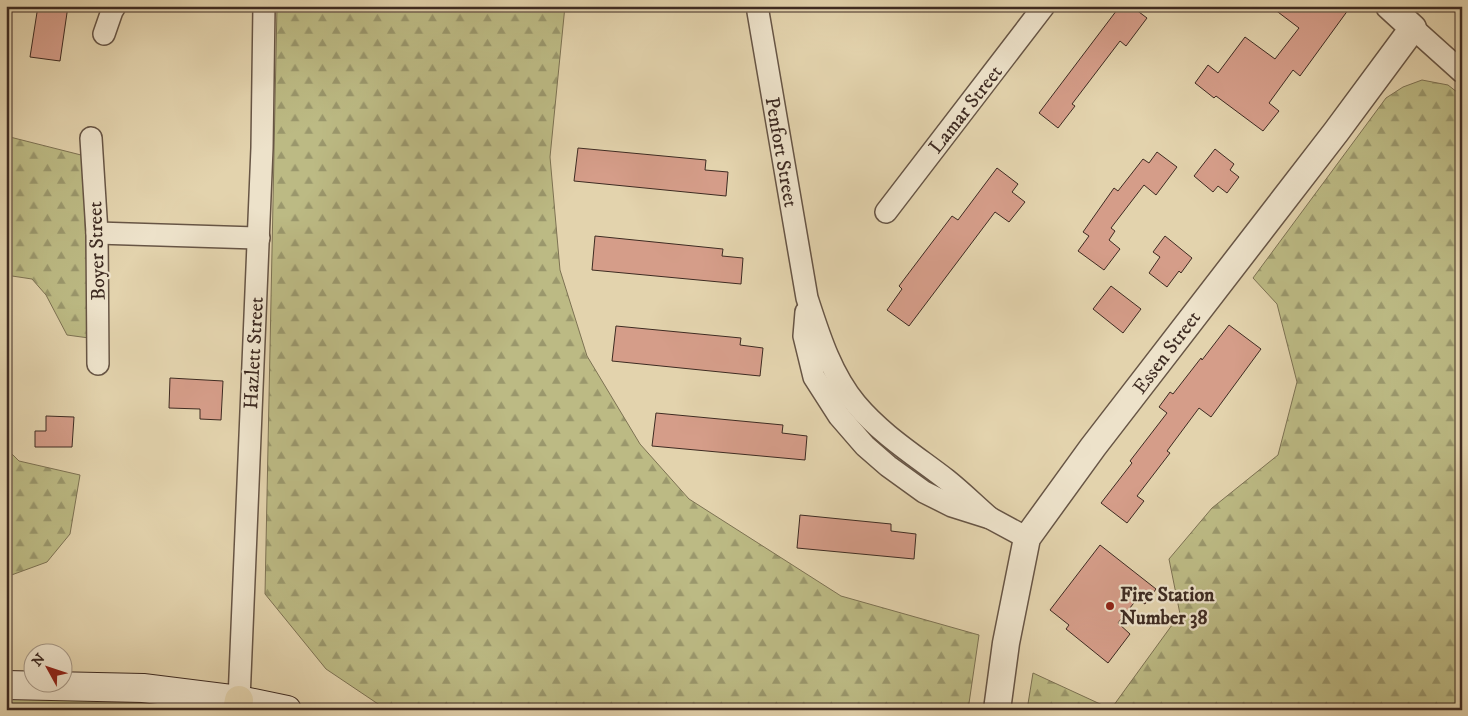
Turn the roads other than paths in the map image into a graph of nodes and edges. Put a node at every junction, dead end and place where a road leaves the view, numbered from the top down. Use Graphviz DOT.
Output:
graph roads {
  1 [pos="115,6"];
  2 [pos="264,6"];
  3 [pos="757,6"];
  4 [pos="1044,6"];
  5 [pos="1389,6"];
  6 [pos="1413,28"];
  7 [pos="104,34"];
  8 [pos="1462,72"];
  9 [pos="91,138"];
  10 [pos="886,212"];
  11 [pos="97,232"];
  12 [pos="258,238"];
  13 [pos="98,364"];
  14 [pos="1027,538"];
  15 [pos="6,685"];
  16 [pos="239,706"];
  17 [pos="287,710"];
  18 [pos="997,710"];
  1 -- 7 [label="street"];
  2 -- 12 [label="street, Hazlett Street"];
  3 -- 14 [label="street, Penfort Street"];
  4 -- 10 [label="street, Lamar Street"];
  5 -- 6 [label="street"];
  6 -- 8 [label="street"];
  6 -- 14 [label="street, Essen Street"];
  9 -- 11 [label="street, Boyer Street"];
  11 -- 12 [label="street"];
  11 -- 13 [label="street, Boyer Street"];
  12 -- 16 [label="street, Hazlett Street"];
  14 -- 18 [label="street, Essen Street"];
  15 -- 16 [label="main road"];
  16 -- 17 [label="main road"];
}
